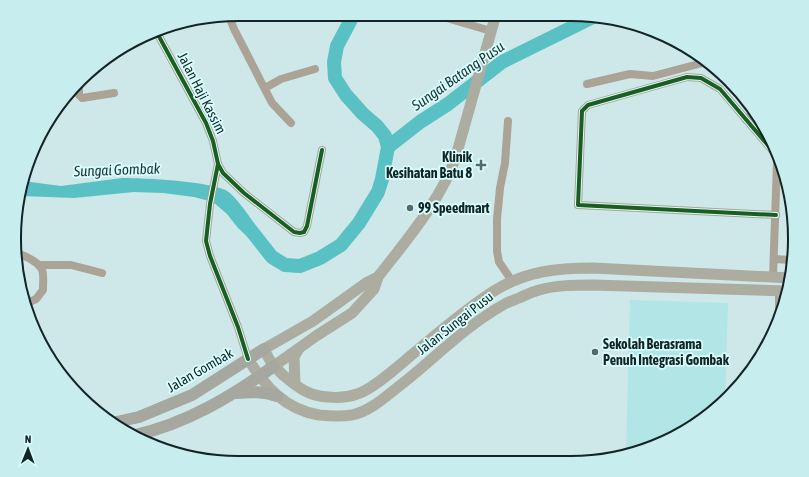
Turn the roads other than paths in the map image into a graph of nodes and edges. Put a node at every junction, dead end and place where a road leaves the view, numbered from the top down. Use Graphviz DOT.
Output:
graph roads {
  1 [pos="231,21"];
  2 [pos="457,21"];
  3 [pos="494,21"];
  4 [pos="491,31"];
  5 [pos="159,37"];
  6 [pos="700,64"];
  7 [pos="315,68"];
  8 [pos="587,84"];
  9 [pos="265,88"];
  10 [pos="79,91"];
  11 [pos="114,93"];
  12 [pos="750,116"];
  13 [pos="746,120"];
  14 [pos="508,121"];
  15 [pos="291,123"];
  16 [pos="767,144"];
  17 [pos="322,150"];
  18 [pos="218,164"];
  19 [pos="777,171"];
  20 [pos="776,215"];
  21 [pos="21,254"];
  22 [pos="774,259"];
  23 [pos="787,260"];
  24 [pos="40,265"];
  25 [pos="102,273"];
  26 [pos="378,277"];
  27 [pos="773,277"];
  28 [pos="784,278"];
  29 [pos="512,281"];
  30 [pos="782,291"];
  31 [pos="30,302"];
  32 [pos="264,349"];
  33 [pos="298,350"];
  34 [pos="248,359"];
  35 [pos="274,366"];
  36 [pos="259,376"];
  37 [pos="295,384"];
  38 [pos="231,393"];
  39 [pos="277,396"];
  40 [pos="121,421"];
  41 [pos="141,433"];
  1 -- 9 [label="street"];
  2 -- 4 [label="street"];
  3 -- 4 [label="main road, Jalan Gombak"];
  4 -- 26 [label="main road, Jalan Gombak"];
  5 -- 18 [label="street, Jalan Haji Kassim"];
  6 -- 8 [label="street"];
  7 -- 9 [label="street"];
  9 -- 15 [label="street"];
  10 -- 11 [label="street"];
  12 -- 13 [label="street"];
  13 -- 16 [label="street"];
  13 -- 20 [label="street"];
  14 -- 29 [label="street"];
  17 -- 18 [label="street, Jalan Haji Kassim"];
  18 -- 34 [label="street"];
  19 -- 20 [label="street"];
  20 -- 22 [label="street"];
  21 -- 24 [label="street"];
  22 -- 23 [label="street"];
  22 -- 27 [label="street"];
  24 -- 25 [label="street"];
  24 -- 31 [label="street"];
  26 -- 32 [label="main road, Jalan Gombak"];
  26 -- 33 [label="main road, Jalan Gombak"];
  27 -- 28 [label="main road, Jalan Sungai Pusu"];
  27 -- 29 [label="main road, Jalan Sungai Pusu"];
  29 -- 37 [label="main road, Jalan Sungai Pusu"];
  30 -- 39 [label="main road, Jalan Sungai Pusu"];
  32 -- 34 [label="main road, Jalan Gombak"];
  32 -- 35 [label="main road, Jalan Sungai Pusu"];
  33 -- 35 [label="main road, Jalan Gombak"];
  33 -- 37 [label="main road"];
  34 -- 36 [label="main road, Jalan Sungai Pusu"];
  34 -- 40 [label="main road, Jalan Gombak"];
  35 -- 36 [label="main road, Jalan Gombak"];
  35 -- 37 [label="main road, Jalan Sungai Pusu"];
  36 -- 38 [label="main road, Jalan Gombak"];
  36 -- 39 [label="main road, Jalan Sungai Pusu"];
  38 -- 39 [label="main road"];
  38 -- 41 [label="main road, Jalan Gombak"];
}
